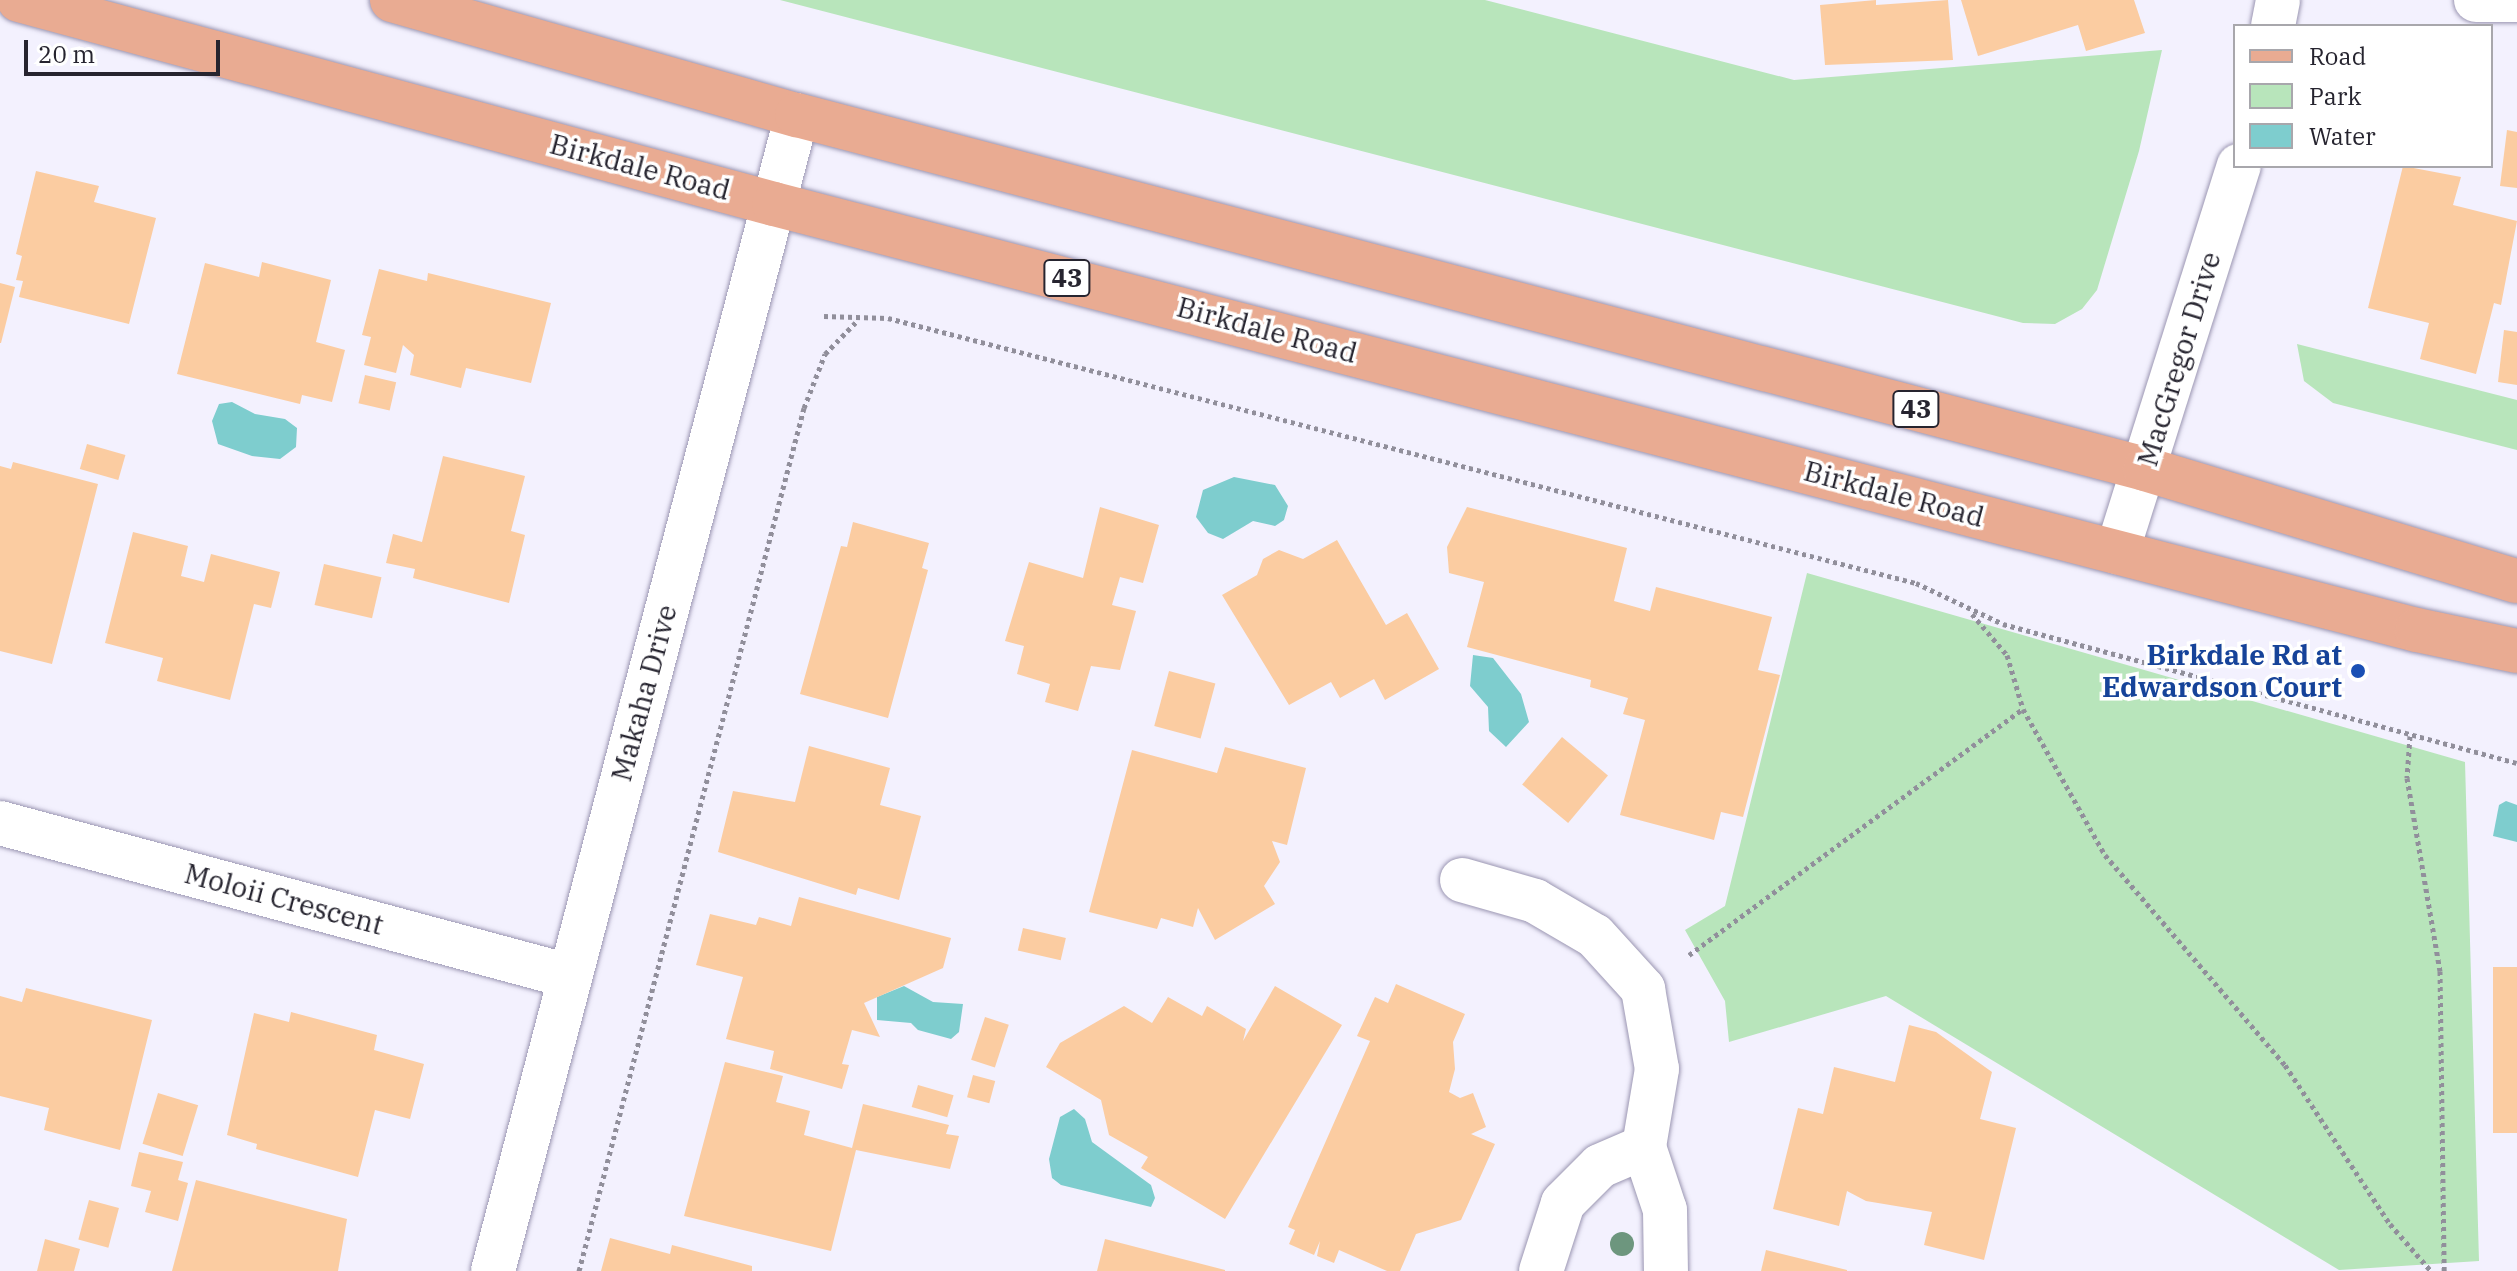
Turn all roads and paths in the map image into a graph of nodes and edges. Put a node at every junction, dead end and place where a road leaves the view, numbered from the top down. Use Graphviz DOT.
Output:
graph roads {
  1 [pos="19,0"];
  2 [pos="392,0"];
  3 [pos="2278,0"];
  4 [pos="2476,0"];
  5 [pos="2517,0"];
  6 [pos="2273,24"];
  7 [pos="797,115"];
  8 [pos="2238,168"];
  9 [pos="774,204"];
  10 [pos="824,316"];
  11 [pos="859,319"];
  12 [pos="2145,469"];
  13 [pos="2117,552"];
  14 [pos="2517,581"];
  15 [pos="1971,613"];
  16 [pos="2517,651"];
  17 [pos="2023,709"];
  18 [pos="2410,736"];
  19 [pos="2517,763"];
  20 [pos="0,823"];
  21 [pos="1462,880"];
  22 [pos="569,976"];
  23 [pos="1643,989"];
  24 [pos="1644,1147"];
  25 [pos="493,1271"];
  26 [pos="579,1271"];
  27 [pos="1541,1271"];
  28 [pos="1666,1271"];
  29 [pos="2431,1271"];
  30 [pos="2444,1271"];
  1 -- 9 [label="main road, Birkdale Road / 43"];
  2 -- 7 [label="main road, 43"];
  3 -- 6 [label="street"];
  4 -- 5 [label="street"];
  7 -- 9 [label="street, Makaha Drive"];
  7 -- 12 [label="main road, 43"];
  8 -- 12 [label="street, MacGregor Drive"];
  9 -- 13 [label="main road, Birkdale Road / 43"];
  9 -- 22 [label="street, Makaha Drive"];
  10 -- 11 [label="path"];
  11 -- 15 [label="path"];
  11 -- 26 [label="path"];
  12 -- 13 [label="street, MacGregor Drive"];
  12 -- 14 [label="main road, 43"];
  13 -- 16 [label="main road, Birkdale Road / 43"];
  15 -- 17 [label="path"];
  15 -- 18 [label="path"];
  17 -- 23 [label="path"];
  17 -- 29 [label="path"];
  18 -- 19 [label="path"];
  18 -- 30 [label="path"];
  20 -- 22 [label="street, Moloii Crescent"];
  21 -- 23 [label="street"];
  22 -- 25 [label="street, Makaha Drive"];
  23 -- 24 [label="street"];
  24 -- 27 [label="street"];
  24 -- 28 [label="street"];
}
